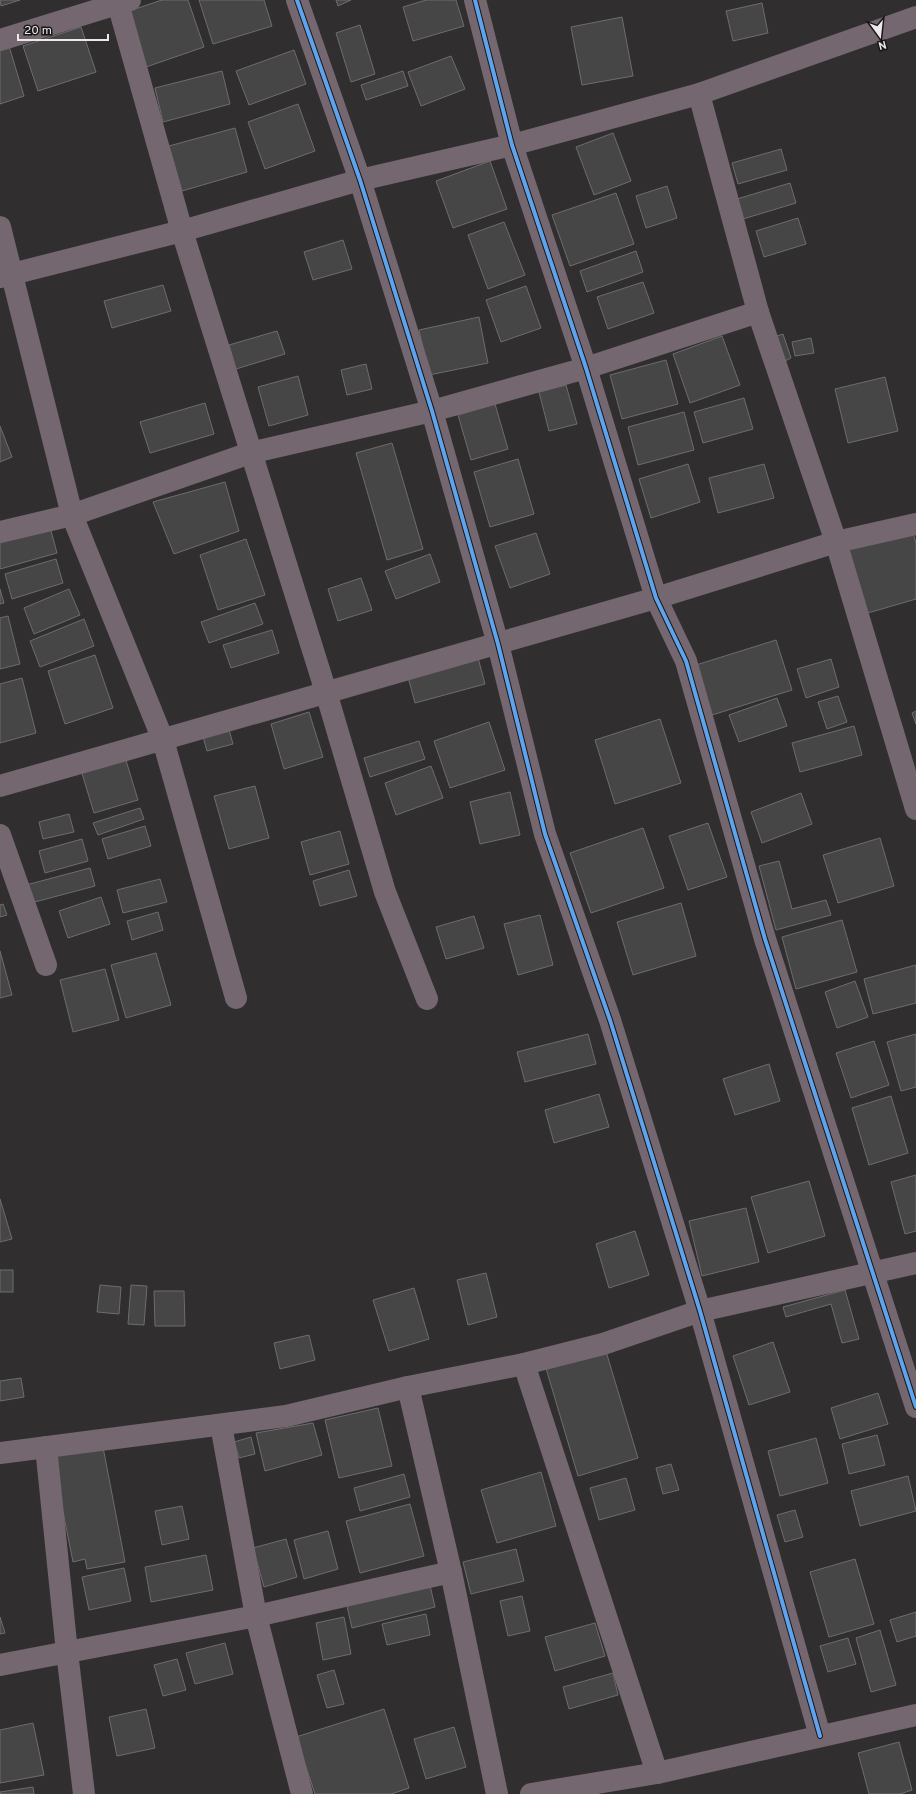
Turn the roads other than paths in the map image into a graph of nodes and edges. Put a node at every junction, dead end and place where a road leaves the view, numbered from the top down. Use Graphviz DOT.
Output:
graph roads {
  1 [pos="297,0"];
  2 [pos="475,0"];
  3 [pos="122,1"];
  4 [pos="916,17"];
  5 [pos="0,40"];
  6 [pos="699,94"];
  7 [pos="512,145"];
  8 [pos="360,180"];
  9 [pos="0,227"];
  10 [pos="182,231"];
  11 [pos="6,275"];
  12 [pos="758,312"];
  13 [pos="586,368"];
  14 [pos="432,411"];
  15 [pos="250,453"];
  16 [pos="72,515"];
  17 [pos="916,524"];
  18 [pos="0,532"];
  19 [pos="836,542"];
  20 [pos="656,598"];
  21 [pos="498,644"];
  22 [pos="326,692"];
  23 [pos="163,740"];
  24 [pos="0,786"];
  25 [pos="916,809"];
  26 [pos="0,835"];
  27 [pos="46,965"];
  28 [pos="236,998"];
  29 [pos="427,1000"];
  30 [pos="916,1263"];
  31 [pos="874,1272"];
  32 [pos="700,1311"];
  33 [pos="524,1364"];
  34 [pos="408,1387"];
  35 [pos="916,1407"];
  36 [pos="221,1425"];
  37 [pos="46,1447"];
  38 [pos="0,1453"];
  39 [pos="451,1572"];
  40 [pos="256,1616"];
  41 [pos="67,1652"];
  42 [pos="0,1665"];
  43 [pos="916,1715"];
  44 [pos="820,1736"];
  45 [pos="657,1773"];
  46 [pos="84,1794"];
  47 [pos="302,1794"];
  48 [pos="497,1794"];
  49 [pos="531,1794"];
  1 -- 8 [label="street"];
  2 -- 7 [label="street"];
  3 -- 5 [label="street"];
  3 -- 10 [label="street"];
  4 -- 6 [label="street"];
  6 -- 7 [label="street"];
  6 -- 12 [label="street"];
  7 -- 8 [label="street"];
  7 -- 13 [label="street"];
  8 -- 10 [label="street"];
  8 -- 14 [label="street"];
  9 -- 11 [label="street"];
  10 -- 11 [label="street"];
  10 -- 15 [label="street"];
  11 -- 16 [label="street"];
  12 -- 13 [label="street"];
  12 -- 19 [label="street"];
  13 -- 14 [label="street"];
  13 -- 20 [label="street"];
  14 -- 15 [label="street"];
  14 -- 21 [label="street"];
  15 -- 16 [label="street"];
  15 -- 22 [label="street"];
  16 -- 18 [label="street"];
  16 -- 23 [label="street"];
  17 -- 19 [label="street"];
  19 -- 20 [label="street"];
  19 -- 25 [label="street"];
  20 -- 21 [label="street"];
  20 -- 31 [label="street"];
  21 -- 22 [label="street"];
  21 -- 32 [label="street"];
  22 -- 23 [label="street"];
  22 -- 29 [label="street"];
  23 -- 24 [label="street"];
  23 -- 28 [label="street"];
  26 -- 27 [label="street"];
  30 -- 31 [label="street"];
  31 -- 32 [label="street"];
  31 -- 35 [label="street"];
  32 -- 33 [label="street"];
  32 -- 44 [label="street"];
  33 -- 34 [label="street"];
  33 -- 45 [label="street"];
  34 -- 36 [label="street"];
  34 -- 39 [label="street"];
  36 -- 37 [label="street"];
  36 -- 40 [label="street"];
  37 -- 38 [label="street"];
  37 -- 41 [label="street"];
  39 -- 40 [label="street"];
  39 -- 48 [label="street"];
  40 -- 41 [label="street"];
  40 -- 47 [label="street"];
  41 -- 42 [label="street"];
  41 -- 46 [label="street"];
  43 -- 44 [label="street"];
  44 -- 45 [label="street"];
  45 -- 49 [label="street"];
}
